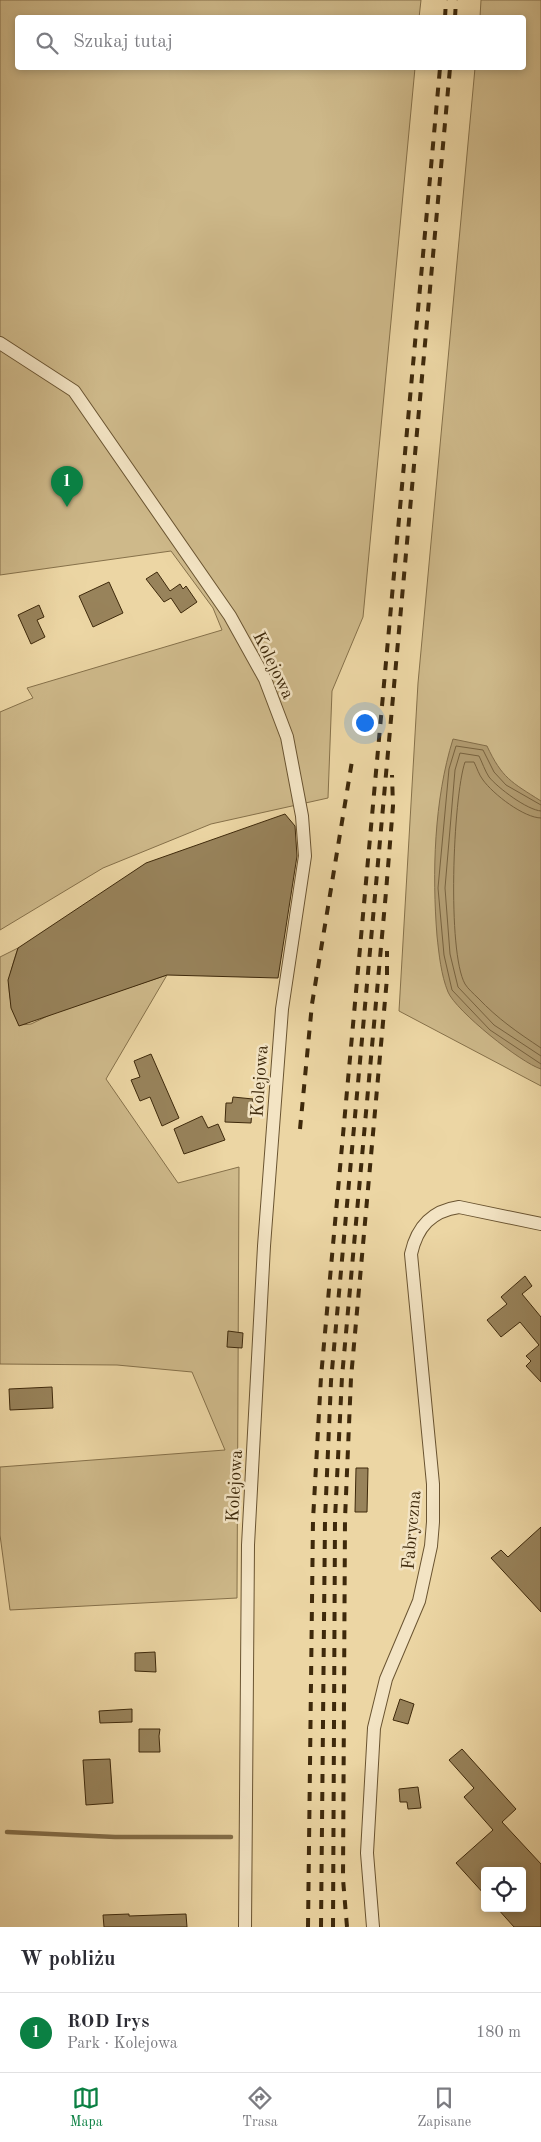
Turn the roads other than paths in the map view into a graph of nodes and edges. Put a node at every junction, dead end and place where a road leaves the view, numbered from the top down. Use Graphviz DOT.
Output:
graph roads {
  1 [pos="0,343"];
  2 [pos="541,1224"];
  3 [pos="245,1927"];
  4 [pos="373,1927"];
  1 -- 3 [label="street, Kolejowa"];
  2 -- 4 [label="street, Fabryczna"];
}
